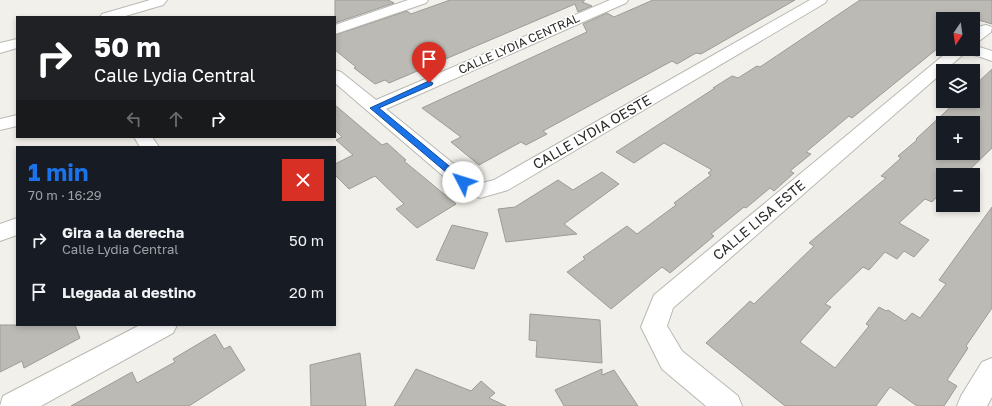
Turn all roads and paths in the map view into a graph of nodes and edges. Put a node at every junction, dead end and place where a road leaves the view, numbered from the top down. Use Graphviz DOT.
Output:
graph roads {
  1 [pos="160,0"];
  2 [pos="421,0"];
  3 [pos="622,0"];
  4 [pos="820,0"];
  5 [pos="110,16"];
  6 [pos="986,29"];
  7 [pos="336,30"];
  8 [pos="980,34"];
  9 [pos="16,43"];
  10 [pos="0,48"];
  11 [pos="980,52"];
  12 [pos="952,56"];
  13 [pos="992,56"];
  14 [pos="336,76"];
  15 [pos="373,108"];
  16 [pos="16,120"];
  17 [pos="0,125"];
  18 [pos="16,226"];
  19 [pos="0,233"];
  20 [pos="162,326"];
  21 [pos="992,372"];
  22 [pos="13,406"];
  23 [pos="728,406"];
  24 [pos="971,406"];
  1 -- 5 [label="street"];
  2 -- 7 [label="street"];
  3 -- 15 [label="street, CALLE LYDIA CENTRAL"];
  4 -- 15 [label="street, CALLE LYDIA OESTE"];
  6 -- 8 [label="street"];
  9 -- 10 [label="street"];
  11 -- 13 [label="street"];
  12 -- 23 [label="street, CALLE LISA ESTE"];
  14 -- 15 [label="street, CALLE LYDIA OESTE"];
  16 -- 17 [label="street"];
  18 -- 19 [label="street"];
  20 -- 22 [label="street"];
  21 -- 24 [label="street"];
}
